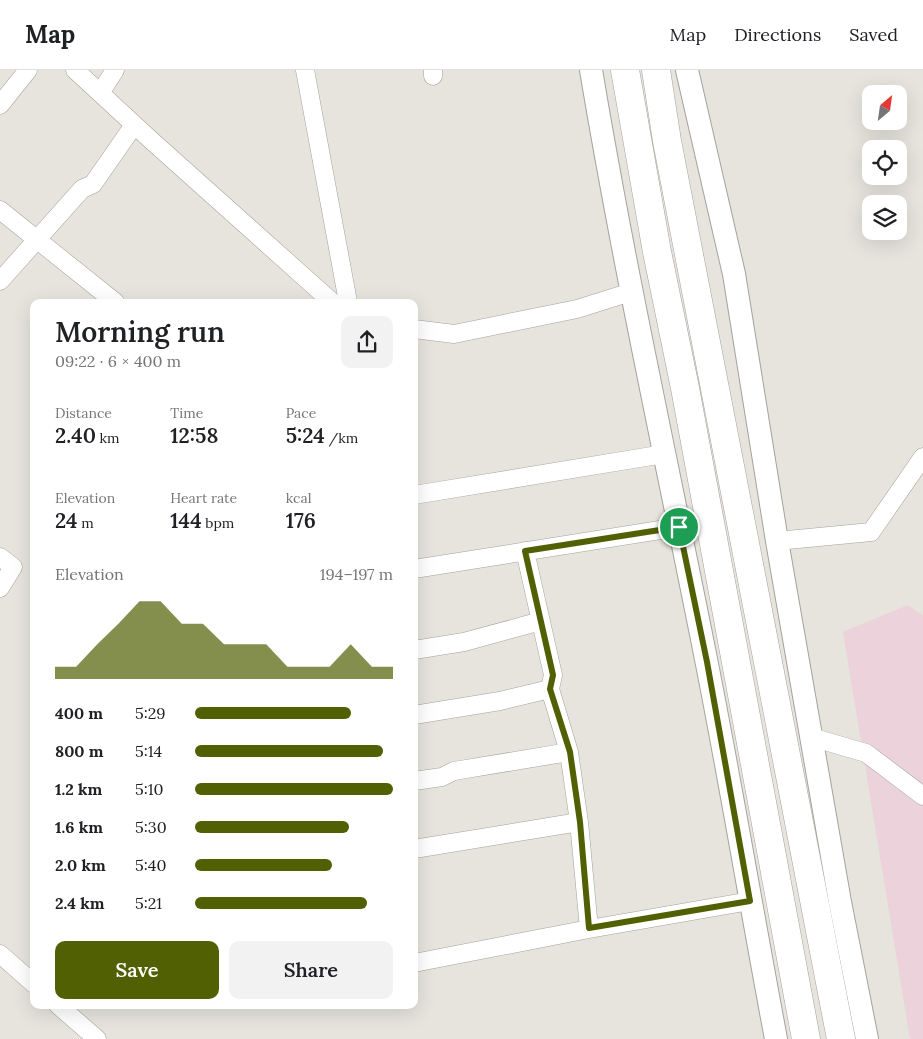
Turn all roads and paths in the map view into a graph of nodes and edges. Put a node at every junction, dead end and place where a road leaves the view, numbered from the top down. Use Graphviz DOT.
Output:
graph roads {
  1 [pos="28,70"];
  2 [pos="76,70"];
  3 [pos="115,70"];
  4 [pos="305,70"];
  5 [pos="591,70"];
  6 [pos="606,70"];
  7 [pos="625,70"];
  8 [pos="656,70"];
  9 [pos="675,70"];
  10 [pos="687,70"];
  11 [pos="100,93"];
  12 [pos="0,105"];
  13 [pos="134,125"];
  14 [pos="667,141"];
  15 [pos="638,143"];
  16 [pos="0,210"];
  17 [pos="38,240"];
  18 [pos="0,281"];
  19 [pos="631,292"];
  20 [pos="111,299"];
  21 [pos="329,299"];
  22 [pos="347,299"];
  23 [pos="418,329"];
  24 [pos="664,454"];
  25 [pos="923,457"];
  26 [pos="418,494"];
  27 [pos="679,527"];
  28 [pos="777,541"];
  29 [pos="525,551"];
  30 [pos="0,558"];
  31 [pos="418,568"];
  32 [pos="0,588"];
  33 [pos="541,621"];
  34 [pos="418,649"];
  35 [pos="550,689"];
  36 [pos="418,714"];
  37 [pos="811,737"];
  38 [pos="570,752"];
  39 [pos="418,780"];
  40 [pos="923,796"];
  41 [pos="580,822"];
  42 [pos="418,848"];
  43 [pos="750,901"];
  44 [pos="589,928"];
  45 [pos="0,954"];
  46 [pos="418,962"];
  47 [pos="30,980"];
  48 [pos="62,1009"];
  49 [pos="96,1039"];
  50 [pos="776,1039"];
  51 [pos="806,1039"];
  52 [pos="841,1039"];
  53 [pos="867,1039"];
  1 -- 12 [label="street"];
  2 -- 11 [label="street"];
  3 -- 11 [label="street"];
  4 -- 22 [label="street"];
  5 -- 19 [label="street"];
  6 -- 15 [label="main road"];
  7 -- 15 [label="main road"];
  8 -- 14 [label="main road"];
  9 -- 14 [label="main road"];
  10 -- 28 [label="street"];
  11 -- 13 [label="street"];
  13 -- 17 [label="street"];
  13 -- 21 [label="street"];
  14 -- 52 [label="main road"];
  15 -- 51 [label="main road"];
  16 -- 17 [label="street"];
  17 -- 18 [label="street"];
  17 -- 20 [label="street"];
  19 -- 23 [label="street"];
  19 -- 24 [label="street"];
  24 -- 26 [label="street"];
  24 -- 27 [label="street"];
  25 -- 28 [label="street"];
  27 -- 29 [label="street"];
  27 -- 43 [label="street"];
  28 -- 37 [label="street"];
  29 -- 31 [label="street"];
  29 -- 33 [label="street"];
  30 -- 32 [label="street"];
  33 -- 34 [label="street"];
  33 -- 35 [label="street"];
  35 -- 36 [label="street"];
  35 -- 38 [label="street"];
  37 -- 40 [label="street"];
  37 -- 53 [label="street"];
  38 -- 39 [label="street"];
  38 -- 41 [label="street"];
  41 -- 42 [label="street"];
  41 -- 44 [label="street"];
  43 -- 44 [label="street"];
  43 -- 50 [label="street"];
  44 -- 46 [label="street"];
  45 -- 47 [label="street"];
  48 -- 49 [label="street"];
}
